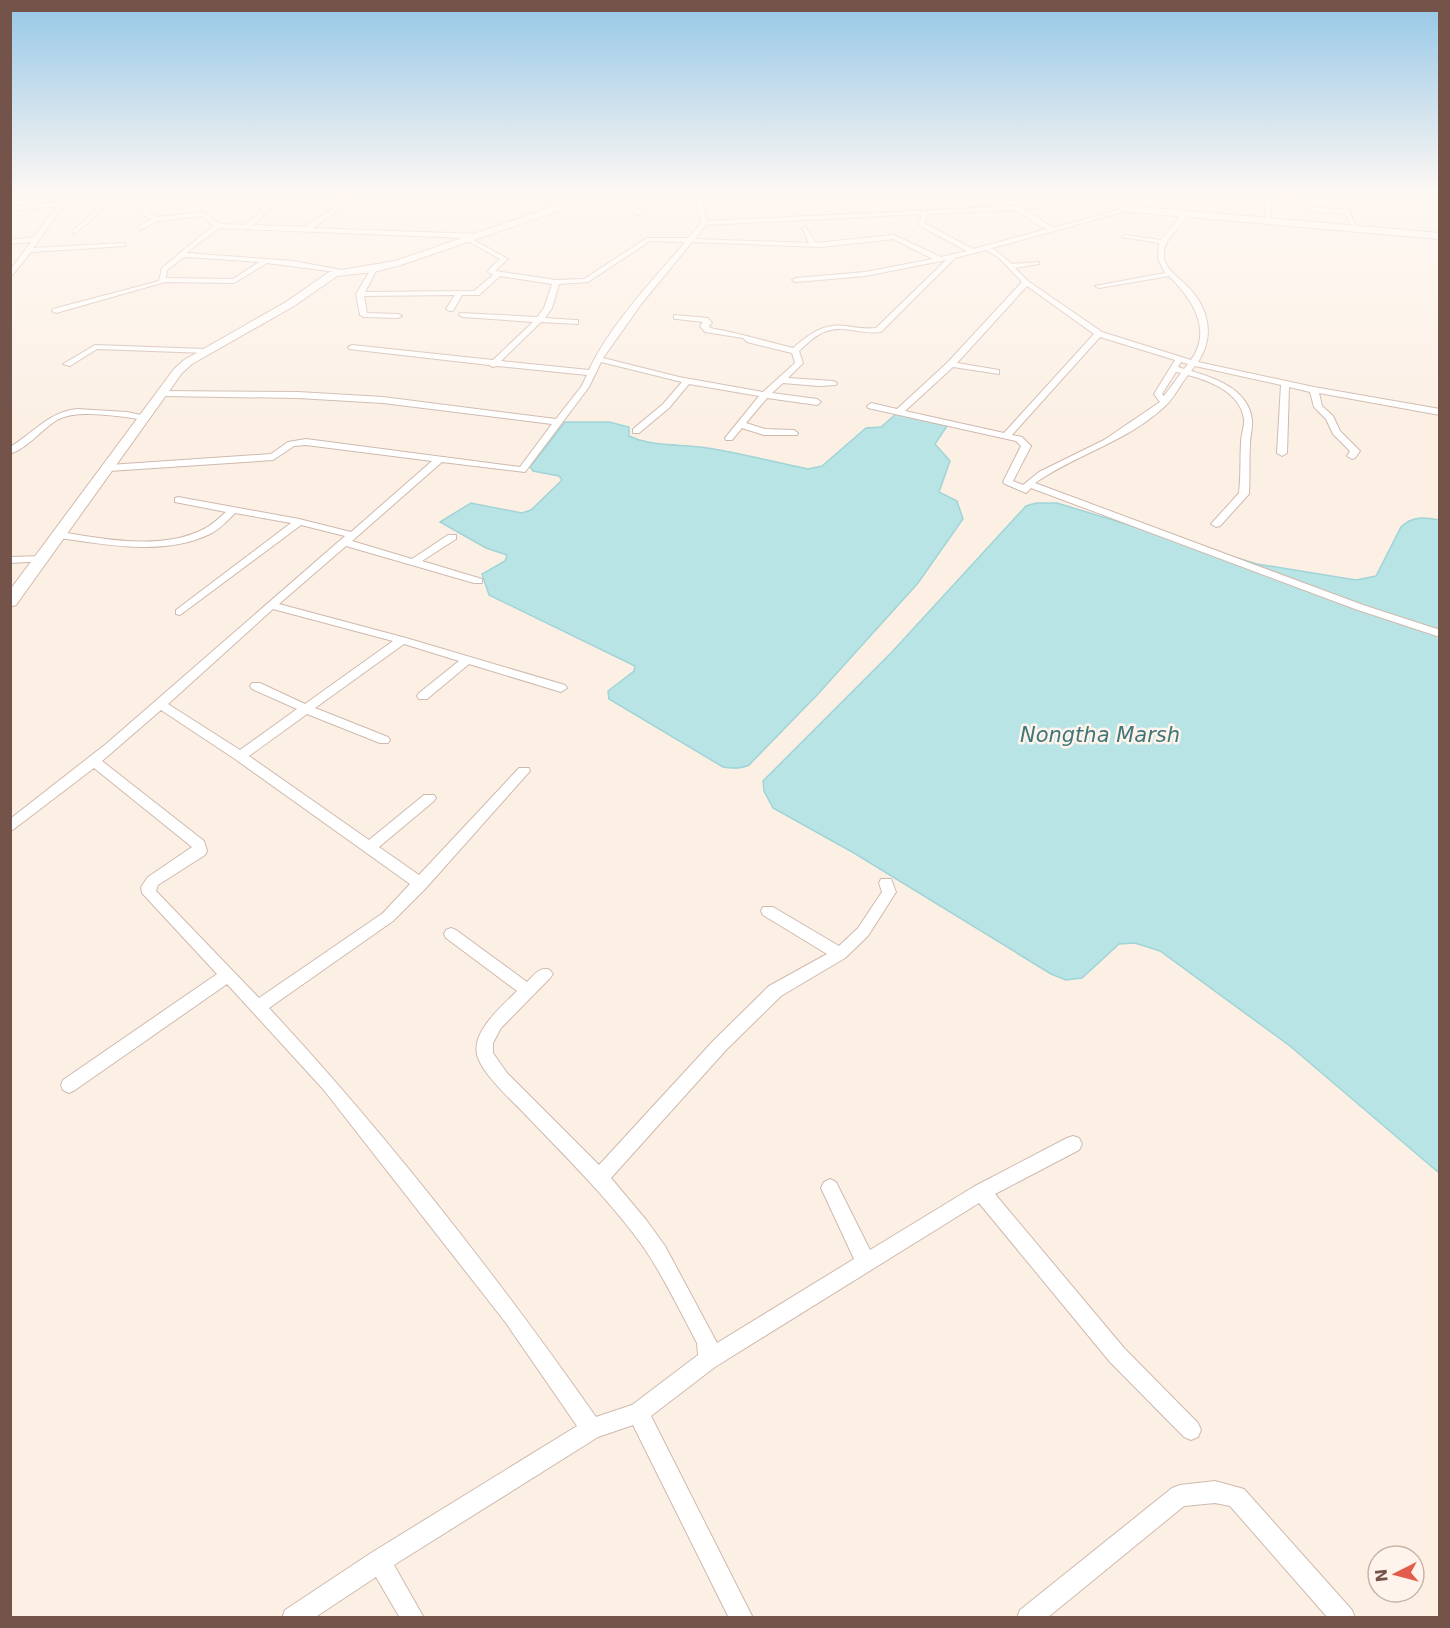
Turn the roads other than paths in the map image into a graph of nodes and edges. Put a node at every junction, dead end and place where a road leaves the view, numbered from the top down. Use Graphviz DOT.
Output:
graph roads {
  1 [pos="165,268"];
  2 [pos="255,268"];
  3 [pos="320,268"];
  4 [pos="377,268"];
  5 [pos="495,268"];
  6 [pos="607,268"];
  7 [pos="666,268"];
  8 [pos="895,268"];
  9 [pos="942,268"];
  10 [pos="1013,268"];
  11 [pos="1165,268"];
  12 [pos="374,269"];
  13 [pos="344,271"];
  14 [pos="498,274"];
  15 [pos="1169,274"];
  16 [pos="164,280"];
  17 [pos="796,280"];
  18 [pos="556,282"];
  19 [pos="1026,282"];
  20 [pos="1099,286"];
  21 [pos="360,294"];
  22 [pos="459,294"];
  23 [pos="450,309"];
  24 [pos="56,310"];
  25 [pos="463,315"];
  26 [pos="398,316"];
  27 [pos="676,317"];
  28 [pos="540,319"];
  29 [pos="575,322"];
  30 [pos="1099,334"];
  31 [pos="352,347"];
  32 [pos="206,351"];
  33 [pos="795,351"];
  34 [pos="598,359"];
  35 [pos="1179,359"];
  36 [pos="1192,363"];
  37 [pos="68,364"];
  38 [pos="951,364"];
  39 [pos="493,365"];
  40 [pos="1175,369"];
  41 [pos="996,372"];
  42 [pos="1187,372"];
  43 [pos="592,373"];
  44 [pos="780,380"];
  45 [pos="687,381"];
  46 [pos="833,383"];
  47 [pos="1285,383"];
  48 [pos="1314,390"];
  49 [pos="163,393"];
  50 [pos="764,396"];
  51 [pos="1164,401"];
  52 [pos="817,402"];
  53 [pos="871,406"];
  54 [pos="899,412"];
  55 [pos="1440,412"];
  56 [pos="146,417"];
  57 [pos="557,422"];
  58 [pos="739,424"];
  59 [pos="636,431"];
  60 [pos="794,433"];
  61 [pos="1007,435"];
  62 [pos="729,438"];
  63 [pos="10,451"];
  64 [pos="1282,453"];
  65 [pos="1352,456"];
  66 [pos="439,460"];
  67 [pos="110,468"];
  68 [pos="1028,484"];
  69 [pos="178,500"];
  70 [pos="233,510"];
  71 [pos="299,522"];
  72 [pos="1216,524"];
  73 [pos="60,536"];
  74 [pos="452,537"];
  75 [pos="348,538"];
  76 [pos="43,559"];
  77 [pos="10,560"];
  78 [pos="414,562"];
  79 [pos="478,580"];
  80 [pos="10,602"];
  81 [pos="272,605"];
  82 [pos="180,612"];
  83 [pos="1440,634"];
  84 [pos="402,640"];
  85 [pos="466,661"];
  86 [pos="256,686"];
  87 [pos="561,688"];
  88 [pos="423,696"];
  89 [pos="161,705"];
  90 [pos="306,709"];
  91 [pos="384,740"];
  92 [pos="240,756"];
  93 [pos="95,762"];
  94 [pos="524,771"];
  95 [pos="429,798"];
  96 [pos="10,827"];
  97 [pos="369,847"];
  98 [pos="421,884"];
  99 [pos="886,884"];
  100 [pos="768,911"];
  101 [pos="451,934"];
  102 [pos="840,954"];
  103 [pos="545,974"];
  104 [pos="228,975"];
  105 [pos="528,991"];
  106 [pos="257,1008"];
  107 [pos="69,1085"];
  108 [pos="1073,1144"];
  109 [pos="599,1178"];
  110 [pos="830,1188"];
  111 [pos="981,1192"];
  112 [pos="866,1263"];
  113 [pos="708,1360"];
  114 [pos="638,1413"];
  115 [pos="592,1429"];
  116 [pos="1191,1430"];
  117 [pos="379,1561"];
  118 [pos="292,1617"];
  119 [pos="413,1617"];
  120 [pos="742,1617"];
  121 [pos="1028,1617"];
  122 [pos="1344,1617"];
  1 -- 16 [label="street"];
  2 -- 16 [label="street"];
  3 -- 13 [label="street"];
  4 -- 12 [label="street"];
  5 -- 14 [label="street"];
  6 -- 18 [label="street"];
  7 -- 34 [label="street"];
  8 -- 17 [label="street"];
  9 -- 33 [label="street"];
  10 -- 19 [label="street"];
  11 -- 15 [label="street"];
  12 -- 13 [label="street"];
  12 -- 21 [label="street"];
  13 -- 32 [label="street"];
  14 -- 18 [label="street"];
  14 -- 22 [label="street"];
  15 -- 20 [label="street"];
  15 -- 36 [label="street"];
  16 -- 24 [label="street"];
  18 -- 28 [label="street"];
  19 -- 30 [label="street"];
  19 -- 38 [label="street"];
  21 -- 22 [label="street"];
  21 -- 26 [label="street"];
  22 -- 23 [label="street"];
  25 -- 28 [label="street"];
  27 -- 33 [label="street"];
  28 -- 29 [label="street"];
  28 -- 39 [label="street"];
  30 -- 35 [label="street"];
  30 -- 61 [label="street"];
  31 -- 39 [label="street"];
  32 -- 37 [label="street"];
  32 -- 49 [label="street"];
  33 -- 44 [label="street"];
  34 -- 43 [label="street"];
  34 -- 45 [label="street"];
  35 -- 36 [label="street"];
  35 -- 40 [label="street"];
  36 -- 42 [label="street"];
  36 -- 47 [label="street"];
  38 -- 41 [label="street"];
  38 -- 54 [label="street"];
  39 -- 43 [label="street"];
  40 -- 42 [label="street"];
  40 -- 51 [label="street"];
  42 -- 51 [label="street"];
  42 -- 72 [label="street"];
  43 -- 57 [label="street"];
  44 -- 46 [label="street"];
  44 -- 50 [label="street"];
  45 -- 50 [label="street"];
  45 -- 59 [label="street"];
  47 -- 48 [label="street"];
  47 -- 64 [label="street"];
  48 -- 55 [label="street"];
  48 -- 65 [label="street"];
  49 -- 56 [label="street"];
  49 -- 57 [label="street"];
  50 -- 52 [label="street"];
  50 -- 58 [label="street"];
  51 -- 68 [label="street"];
  53 -- 54 [label="street"];
  54 -- 61 [label="street"];
  56 -- 63 [label="street"];
  56 -- 67 [label="street"];
  57 -- 66 [label="street"];
  58 -- 60 [label="street"];
  58 -- 62 [label="street"];
  61 -- 68 [label="street"];
  66 -- 67 [label="street"];
  66 -- 75 [label="street"];
  67 -- 73 [label="street"];
  68 -- 83 [label="street"];
  69 -- 70 [label="street"];
  70 -- 71 [label="street"];
  70 -- 73 [label="street"];
  71 -- 75 [label="street"];
  71 -- 82 [label="street"];
  73 -- 76 [label="street"];
  74 -- 78 [label="street"];
  75 -- 78 [label="street"];
  75 -- 81 [label="street"];
  76 -- 77 [label="street"];
  76 -- 80 [label="street"];
  78 -- 79 [label="street"];
  81 -- 84 [label="street"];
  81 -- 89 [label="street"];
  84 -- 85 [label="street"];
  84 -- 90 [label="street"];
  85 -- 87 [label="street"];
  85 -- 88 [label="street"];
  86 -- 90 [label="street"];
  89 -- 92 [label="street"];
  89 -- 93 [label="street"];
  90 -- 91 [label="street"];
  90 -- 92 [label="street"];
  92 -- 97 [label="street"];
  93 -- 96 [label="street"];
  93 -- 104 [label="street"];
  94 -- 98 [label="street"];
  95 -- 97 [label="street"];
  97 -- 98 [label="street"];
  98 -- 106 [label="street"];
  99 -- 102 [label="street"];
  100 -- 102 [label="street"];
  101 -- 105 [label="street"];
  102 -- 109 [label="street"];
  103 -- 105 [label="street"];
  104 -- 106 [label="street"];
  104 -- 107 [label="street"];
  105 -- 109 [label="street"];
  106 -- 115 [label="street"];
  108 -- 111 [label="street"];
  109 -- 113 [label="street"];
  110 -- 112 [label="street"];
  111 -- 112 [label="street"];
  111 -- 116 [label="street"];
  112 -- 113 [label="street"];
  113 -- 114 [label="street"];
  114 -- 115 [label="street"];
  114 -- 120 [label="street"];
  115 -- 117 [label="street"];
  117 -- 118 [label="street"];
  117 -- 119 [label="street"];
  121 -- 122 [label="street"];
}
